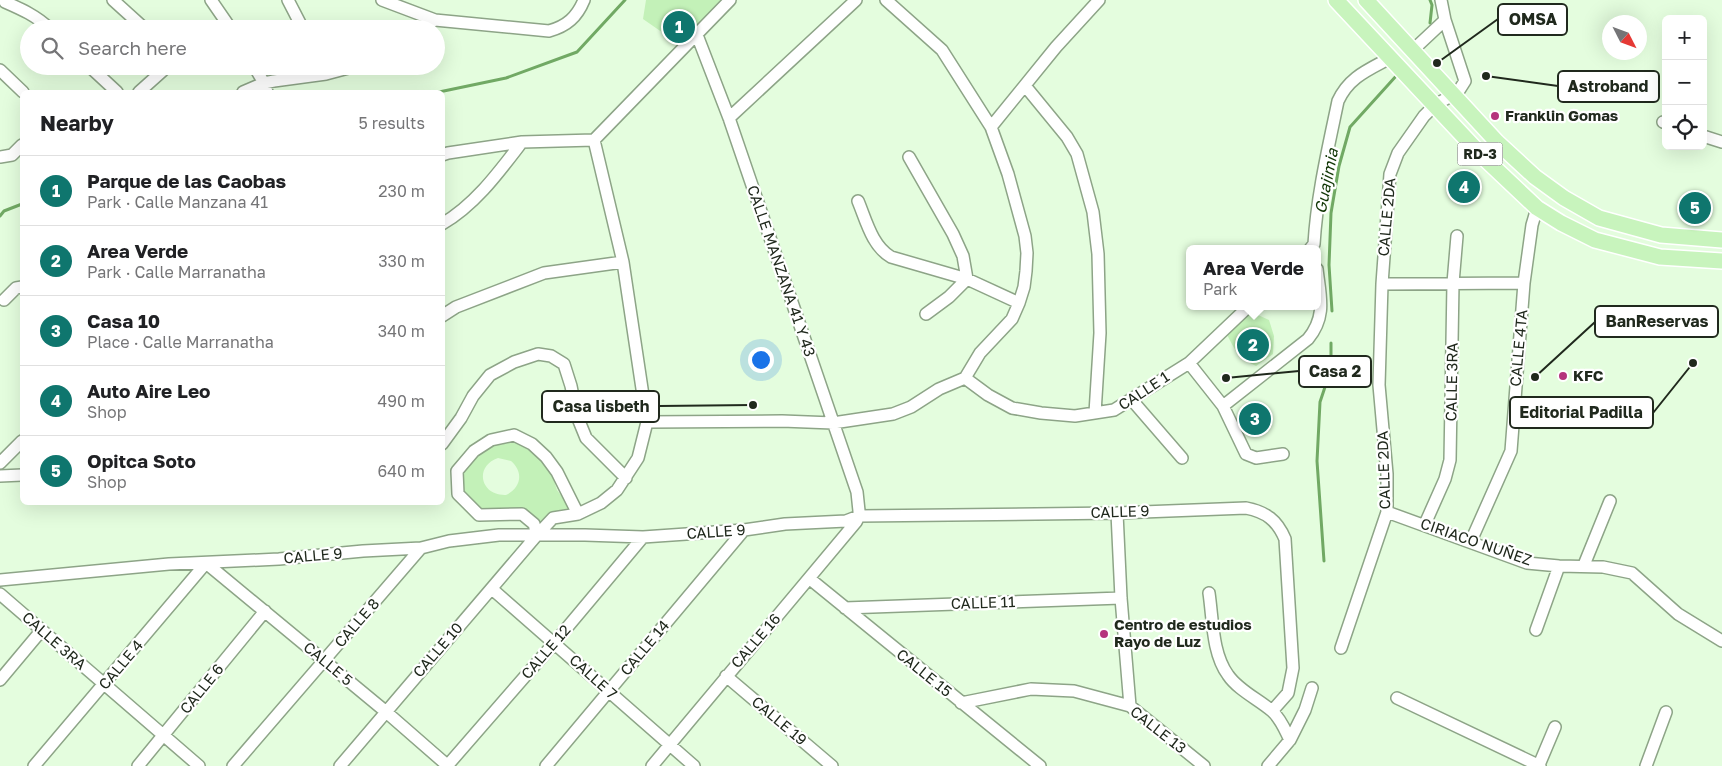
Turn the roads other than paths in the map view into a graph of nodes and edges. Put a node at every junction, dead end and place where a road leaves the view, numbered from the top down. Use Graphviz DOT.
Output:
graph roads {
  1 [pos="113,0"];
  2 [pos="211,0"];
  3 [pos="288,0"];
  4 [pos="382,0"];
  5 [pos="584,0"];
  6 [pos="730,0"];
  7 [pos="856,0"];
  8 [pos="886,0"];
  9 [pos="1098,0"];
  10 [pos="1336,0"];
  11 [pos="1366,0"];
  12 [pos="1441,0"];
  13 [pos="3,4"];
  14 [pos="39,20"];
  15 [pos="135,20"];
  16 [pos="225,20"];
  17 [pos="298,20"];
  18 [pos="435,20"];
  19 [pos="1445,20"];
  20 [pos="445,21"];
  21 [pos="697,35"];
  22 [pos="1412,50"];
  23 [pos="1390,58"];
  24 [pos="0,70"];
  25 [pos="99,75"];
  26 [pos="158,75"];
  27 [pos="259,75"];
  28 [pos="308,75"];
  29 [pos="1026,87"];
  30 [pos="266,88"];
  31 [pos="21,90"];
  32 [pos="115,90"];
  33 [pos="141,90"];
  34 [pos="1453,95"];
  35 [pos="1435,105"];
  36 [pos="729,118"];
  37 [pos="991,127"];
  38 [pos="1707,137"];
  39 [pos="594,140"];
  40 [pos="522,142"];
  41 [pos="1722,142"];
  42 [pos="20,146"];
  43 [pos="445,154"];
  44 [pos="0,157"];
  45 [pos="909,157"];
  46 [pos="858,201"];
  47 [pos="1537,208"];
  48 [pos="445,222"];
  49 [pos="1457,236"];
  50 [pos="1722,240"];
  51 [pos="1313,245"];
  52 [pos="1722,261"];
  53 [pos="623,262"];
  54 [pos="967,279"];
  55 [pos="1453,283"];
  56 [pos="1524,283"];
  57 [pos="1382,284"];
  58 [pos="20,287"];
  59 [pos="4,300"];
  60 [pos="1018,303"];
  61 [pos="1245,310"];
  62 [pos="1321,310"];
  63 [pos="445,314"];
  64 [pos="926,314"];
  65 [pos="1189,363"];
  66 [pos="965,378"];
  67 [pos="1130,399"];
  68 [pos="1223,406"];
  69 [pos="1095,413"];
  70 [pos="647,422"];
  71 [pos="833,424"];
  72 [pos="445,440"];
  73 [pos="20,443"];
  74 [pos="1282,454"];
  75 [pos="1182,458"];
  76 [pos="0,463"];
  77 [pos="0,476"];
  78 [pos="20,476"];
  79 [pos="626,478"];
  80 [pos="1610,501"];
  81 [pos="1387,512"];
  82 [pos="1117,513"];
  83 [pos="578,514"];
  84 [pos="859,516"];
  85 [pos="1425,524"];
  86 [pos="744,530"];
  87 [pos="537,535"];
  88 [pos="643,537"];
  89 [pos="1471,541"];
  90 [pos="421,548"];
  91 [pos="206,563"];
  92 [pos="1584,565"];
  93 [pos="1559,566"];
  94 [pos="810,579"];
  95 [pos="0,580"];
  96 [pos="492,589"];
  97 [pos="1209,593"];
  98 [pos="0,594"];
  99 [pos="1121,598"];
  100 [pos="845,608"];
  101 [pos="264,611"];
  102 [pos="1536,630"];
  103 [pos="42,631"];
  104 [pos="1722,641"];
  105 [pos="555,642"];
  106 [pos="1341,648"];
  107 [pos="324,661"];
  108 [pos="726,676"];
  109 [pos="0,680"];
  110 [pos="104,684"];
  111 [pos="1312,688"];
  112 [pos="609,691"];
  113 [pos="1397,698"];
  114 [pos="961,703"];
  115 [pos="1130,706"];
  116 [pos="385,711"];
  117 [pos="1272,711"];
  118 [pos="1666,712"];
  119 [pos="1555,727"];
  120 [pos="164,736"];
  121 [pos="1290,740"];
  122 [pos="670,745"];
  123 [pos="34,766"];
  124 [pos="138,766"];
  125 [pos="199,766"];
  126 [pos="233,766"];
  127 [pos="340,766"];
  128 [pos="448,766"];
  129 [pos="546,766"];
  130 [pos="652,766"];
  131 [pos="694,766"];
  132 [pos="832,766"];
  133 [pos="1040,766"];
  134 [pos="1204,766"];
  135 [pos="1268,766"];
  136 [pos="1539,766"];
  137 [pos="1646,766"];
  1 -- 15 [label="street"];
  2 -- 16 [label="street"];
  3 -- 17 [label="street"];
  4 -- 18 [label="street"];
  5 -- 20 [label="street"];
  6 -- 21 [label="street"];
  7 -- 36 [label="street"];
  8 -- 37 [label="street"];
  9 -- 29 [label="street"];
  10 -- 23 [label="main road, RD-3"];
  11 -- 22 [label="main road, RD-3"];
  12 -- 19 [label="street"];
  13 -- 14 [label="street"];
  19 -- 22 [label="street"];
  19 -- 34 [label="street"];
  21 -- 36 [label="street, CALLE MANZANA 41 Y 43"];
  21 -- 39 [label="street"];
  22 -- 34 [label="main road, RD-3"];
  23 -- 35 [label="main road, RD-3"];
  23 -- 51 [label="street"];
  24 -- 31 [label="street"];
  25 -- 32 [label="street"];
  26 -- 33 [label="street"];
  27 -- 30 [label="street"];
  28 -- 30 [label="street"];
  29 -- 37 [label="street"];
  29 -- 69 [label="street"];
  34 -- 35 [label="street, CALLE 2DA"];
  34 -- 50 [label="main road, RD-3"];
  35 -- 47 [label="main road, RD-3"];
  35 -- 57 [label="street, CALLE 2DA"];
  36 -- 71 [label="street, CALLE MANZANA 41 Y 43"];
  37 -- 60 [label="street"];
  38 -- 41 [label="street"];
  39 -- 40 [label="street"];
  39 -- 53 [label="street"];
  40 -- 43 [label="street"];
  40 -- 48 [label="street"];
  42 -- 44 [label="street"];
  45 -- 54 [label="street"];
  46 -- 54 [label="street"];
  47 -- 52 [label="main road, RD-3"];
  47 -- 56 [label="street, CALLE 4TA"];
  49 -- 55 [label="street, CALLE 3RA"];
  53 -- 63 [label="street"];
  53 -- 70 [label="street"];
  54 -- 60 [label="street"];
  54 -- 64 [label="street"];
  55 -- 56 [label="street"];
  55 -- 57 [label="street"];
  55 -- 85 [label="street, CALLE 3RA"];
  56 -- 89 [label="street, CALLE 4TA"];
  57 -- 81 [label="street, CALLE 2DA"];
  58 -- 59 [label="street"];
  60 -- 66 [label="street"];
  61 -- 65 [label="street, CALLE 1"];
  62 -- 68 [label="street"];
  65 -- 67 [label="street, CALLE 1"];
  65 -- 68 [label="street"];
  66 -- 69 [label="street, CALLE 1"];
  66 -- 71 [label="street"];
  67 -- 69 [label="street, CALLE 1"];
  67 -- 75 [label="street"];
  68 -- 74 [label="street"];
  70 -- 71 [label="street"];
  70 -- 79 [label="street, CALLE 10"];
  71 -- 84 [label="street, CALLE MANZANA 41 Y 43"];
  72 -- 79 [label="street"];
  73 -- 76 [label="street"];
  77 -- 78 [label="street"];
  79 -- 83 [label="street, CALLE 10"];
  80 -- 92 [label="street"];
  81 -- 85 [label="street, CIRIACO NUÑEZ"];
  81 -- 106 [label="street, CALLE 2DA"];
  82 -- 84 [label="street, CALLE 9"];
  82 -- 99 [label="street"];
  82 -- 117 [label="street, CALLE 9"];
  83 -- 87 [label="street, CALLE 10"];
  83 -- 87 [label="street"];
  84 -- 86 [label="street, CALLE 9"];
  84 -- 94 [label="street, CALLE 16"];
  85 -- 89 [label="street, CIRIACO NUÑEZ"];
  86 -- 88 [label="street, CALLE 9"];
  86 -- 112 [label="street, CALLE 14"];
  87 -- 88 [label="street, CALLE 9"];
  87 -- 90 [label="street, CALLE 9"];
  87 -- 96 [label="street, CALLE 10"];
  88 -- 105 [label="street, CALLE 12"];
  89 -- 93 [label="street, CIRIACO NUÑEZ"];
  90 -- 91 [label="street, CALLE 9"];
  90 -- 107 [label="street, CALLE 8"];
  91 -- 95 [label="street, CALLE 9"];
  91 -- 101 [label="street, CALLE 5"];
  91 -- 110 [label="street, CALLE 4"];
  92 -- 93 [label="street, CIRIACO NUÑEZ"];
  92 -- 104 [label="street, CIRIACO NUÑEZ"];
  93 -- 102 [label="street"];
  94 -- 100 [label="street, CALLE 15"];
  94 -- 108 [label="street, CALLE 16"];
  96 -- 105 [label="street, CALLE 7"];
  96 -- 116 [label="street, CALLE 10"];
  97 -- 117 [label="street"];
  98 -- 103 [label="street, CALLE 3RA"];
  99 -- 100 [label="street, CALLE 11"];
  99 -- 115 [label="street"];
  100 -- 114 [label="street, CALLE 15"];
  101 -- 107 [label="street, CALLE 5"];
  101 -- 120 [label="street, CALLE 6"];
  103 -- 109 [label="street"];
  103 -- 110 [label="street, CALLE 3RA"];
  105 -- 112 [label="street, CALLE 7"];
  105 -- 128 [label="street, CALLE 12"];
  107 -- 116 [label="street, CALLE 5"];
  107 -- 126 [label="street, CALLE 8"];
  108 -- 122 [label="street, CALLE 16"];
  108 -- 132 [label="street, CALLE 19"];
  110 -- 120 [label="street, CALLE 3RA"];
  110 -- 123 [label="street, CALLE 4"];
  111 -- 121 [label="street"];
  112 -- 122 [label="street, CALLE 7"];
  112 -- 129 [label="street, CALLE 14"];
  113 -- 136 [label="street"];
  114 -- 115 [label="street, CALLE 13"];
  114 -- 133 [label="street, CALLE 15"];
  115 -- 134 [label="street, CALLE 13"];
  116 -- 127 [label="street, CALLE 10"];
  116 -- 128 [label="street, CALLE 5"];
  117 -- 121 [label="street"];
  118 -- 137 [label="street"];
  119 -- 136 [label="street"];
  120 -- 124 [label="street, CALLE 6"];
  120 -- 125 [label="street, CALLE 3RA"];
  121 -- 135 [label="street"];
  122 -- 130 [label="street, CALLE 16"];
  122 -- 131 [label="street, CALLE 7"];
}
